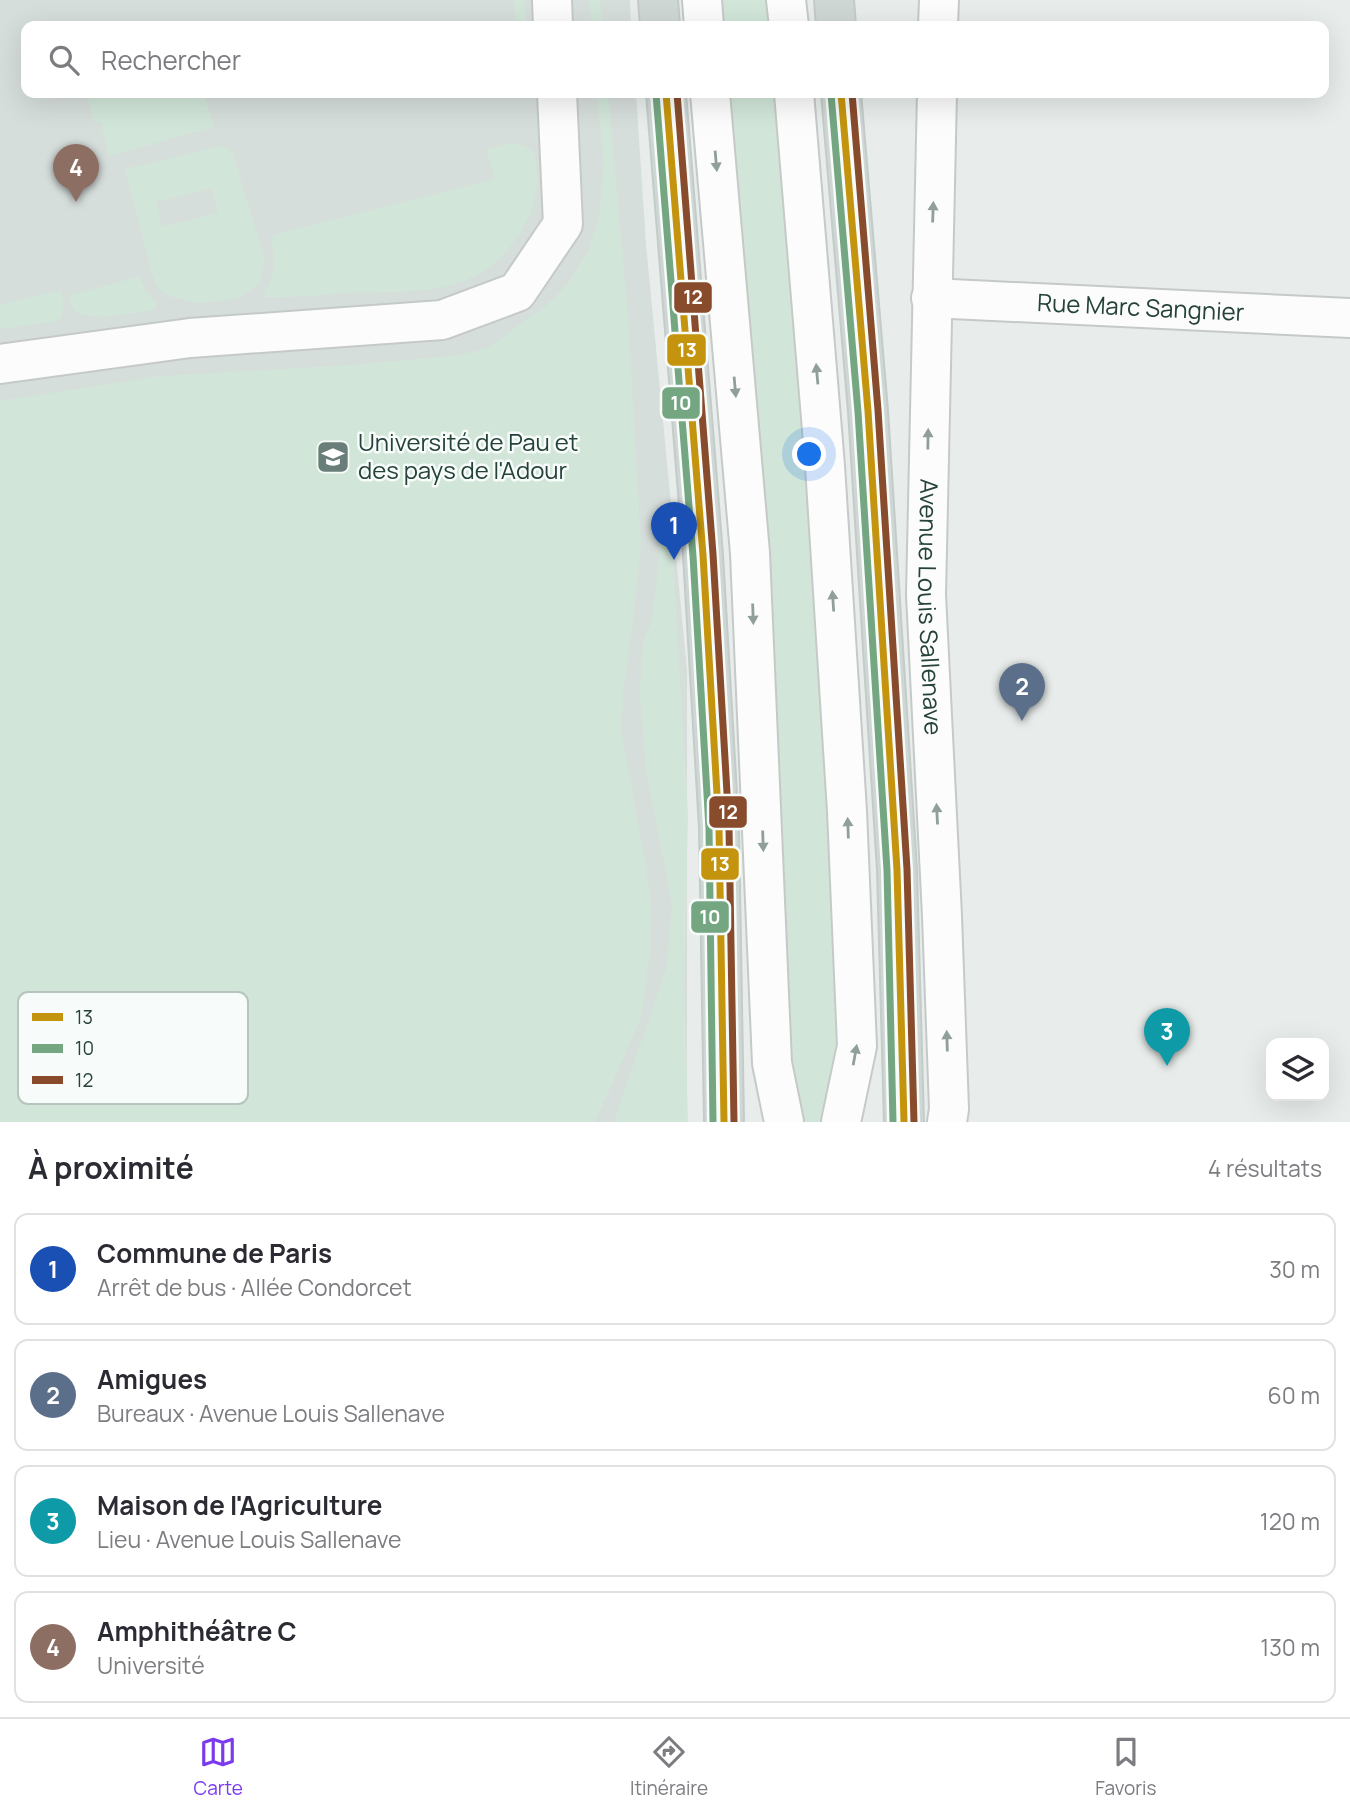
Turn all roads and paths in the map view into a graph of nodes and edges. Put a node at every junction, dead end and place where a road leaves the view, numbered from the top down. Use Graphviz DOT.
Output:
graph roads {
  1 [pos="552,0"];
  2 [pos="658,0"];
  3 [pos="702,0"];
  4 [pos="786,0"];
  5 [pos="834,0"];
  6 [pos="939,0"];
  7 [pos="553,21"];
  8 [pos="660,21"];
  9 [pos="704,21"];
  10 [pos="788,21"];
  11 [pos="836,21"];
  12 [pos="938,21"];
  13 [pos="557,98"];
  14 [pos="666,98"];
  15 [pos="710,98"];
  16 [pos="794,98"];
  17 [pos="841,98"];
  18 [pos="937,98"];
  19 [pos="931,298"];
  20 [pos="1350,318"];
  21 [pos="0,364"];
  22 [pos="724,1122"];
  23 [pos="784,1122"];
  24 [pos="841,1122"];
  25 [pos="904,1122"];
  26 [pos="947,1122"];
  1 -- 7 [label="street"];
  2 -- 8 [label="main road"];
  3 -- 9 [label="street"];
  4 -- 10 [label="street"];
  5 -- 11 [label="main road"];
  6 -- 12 [label="street"];
  13 -- 21 [label="street"];
  14 -- 22 [label="main road"];
  15 -- 23 [label="street, one-way"];
  24 -- 16 [label="street, one-way"];
  17 -- 25 [label="main road"];
  19 -- 18 [label="street, Avenue Louis Sallenave, one-way"];
  19 -- 20 [label="street, Rue Marc Sangnier"];
  26 -- 19 [label="street, Avenue Louis Sallenave, one-way"];
}
